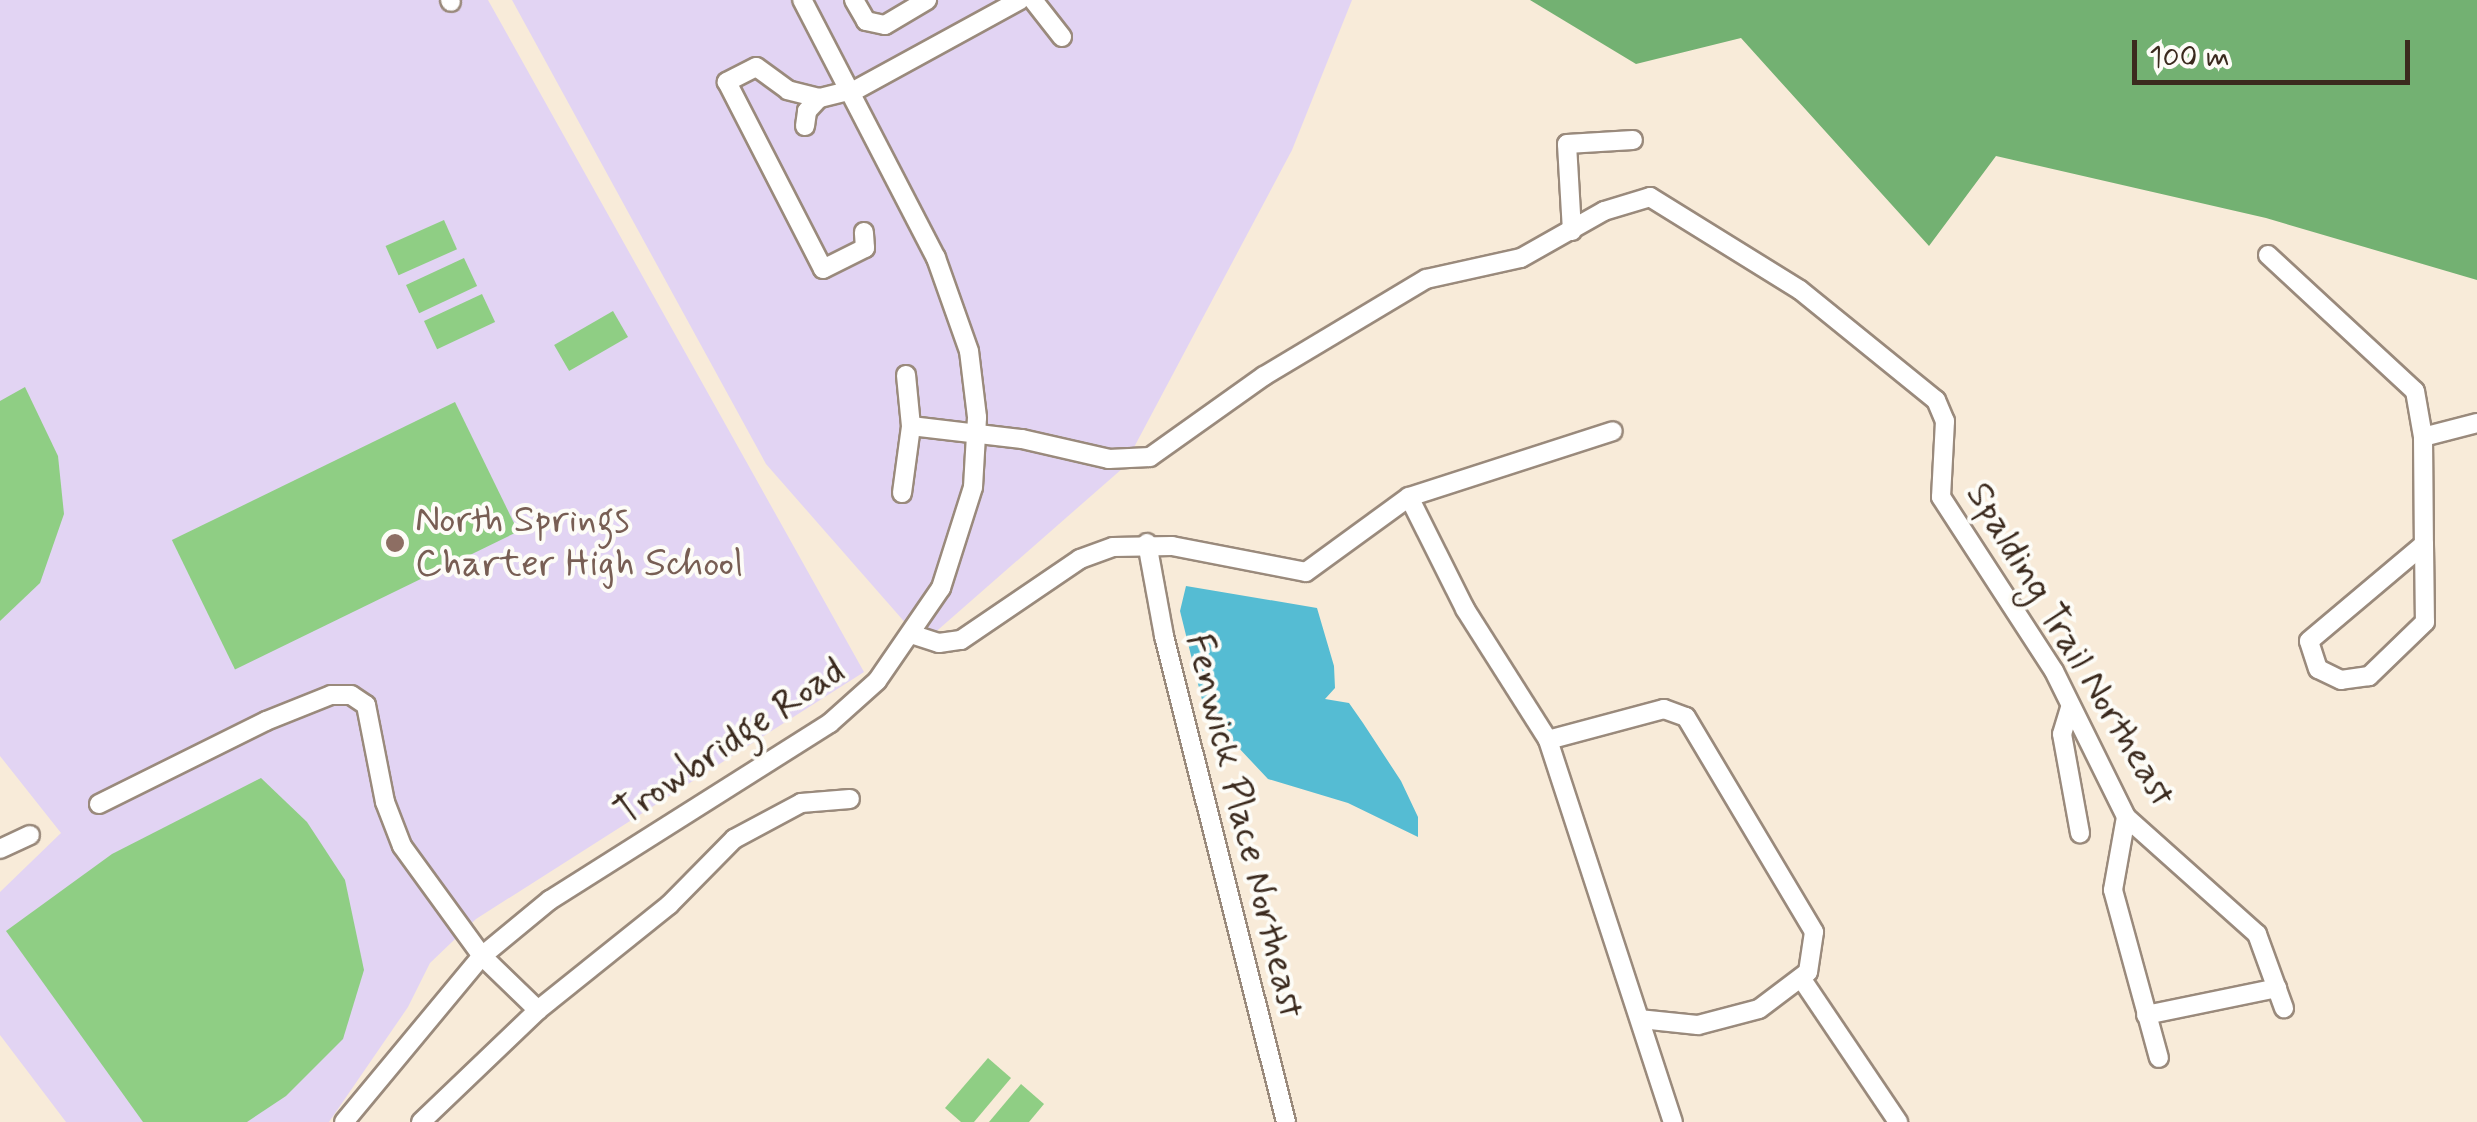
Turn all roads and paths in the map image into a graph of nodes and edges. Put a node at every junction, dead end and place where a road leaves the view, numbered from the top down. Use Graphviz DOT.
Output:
graph roads {
  1 [pos="802,0"];
  2 [pos="854,0"];
  3 [pos="927,0"];
  4 [pos="1020,0"];
  5 [pos="1033,0"];
  6 [pos="1062,36"];
  7 [pos="849,92"];
  8 [pos="820,98"];
  9 [pos="806,126"];
  10 [pos="1633,140"];
  11 [pos="1572,231"];
  12 [pos="864,232"];
  13 [pos="2268,255"];
  14 [pos="906,375"];
  15 [pos="2477,423"];
  16 [pos="912,426"];
  17 [pos="1613,430"];
  18 [pos="977,433"];
  19 [pos="2423,437"];
  20 [pos="902,493"];
  21 [pos="1409,496"];
  22 [pos="1148,543"];
  23 [pos="2424,544"];
  24 [pos="914,635"];
  25 [pos="2070,708"];
  26 [pos="1548,740"];
  27 [pos="850,799"];
  28 [pos="99,804"];
  29 [pos="2126,817"];
  30 [pos="30,834"];
  31 [pos="2080,834"];
  32 [pos="0,850"];
  33 [pos="482,956"];
  34 [pos="1801,978"];
  35 [pos="2277,988"];
  36 [pos="2284,1008"];
  37 [pos="538,1010"];
  38 [pos="2146,1015"];
  39 [pos="1640,1019"];
  40 [pos="2159,1058"];
  41 [pos="344,1122"];
  42 [pos="420,1122"];
  43 [pos="1286,1122"];
  44 [pos="1673,1122"];
  45 [pos="1898,1122"];
  1 -- 7 [label="street, Trowbridge Road"];
  2 -- 3 [label="street"];
  4 -- 7 [label="street"];
  5 -- 6 [label="street"];
  7 -- 8 [label="street"];
  7 -- 18 [label="street, Trowbridge Road"];
  8 -- 9 [label="street"];
  8 -- 12 [label="street"];
  10 -- 11 [label="street"];
  11 -- 18 [label="street, Spalding Trail Northeast"];
  11 -- 25 [label="street, Spalding Trail Northeast"];
  13 -- 19 [label="street"];
  14 -- 16 [label="street"];
  15 -- 19 [label="street"];
  16 -- 18 [label="street, Spalding Trail Northeast"];
  16 -- 20 [label="street"];
  17 -- 21 [label="street"];
  18 -- 24 [label="street, Trowbridge Road"];
  19 -- 23 [label="street"];
  21 -- 22 [label="street"];
  21 -- 26 [label="street"];
  22 -- 24 [label="street"];
  22 -- 43 [label="street, Fenwick Place Northeast"];
  23 -- 23 [label="street"];
  24 -- 33 [label="street, Trowbridge Road"];
  25 -- 29 [label="street, Spalding Trail Northeast"];
  25 -- 31 [label="street"];
  26 -- 34 [label="street"];
  26 -- 39 [label="street"];
  27 -- 37 [label="street"];
  28 -- 33 [label="street"];
  29 -- 35 [label="street, Spalding Trail Northeast"];
  29 -- 38 [label="street"];
  30 -- 32 [label="street"];
  33 -- 37 [label="street"];
  33 -- 41 [label="street, Trowbridge Road"];
  34 -- 39 [label="street"];
  34 -- 45 [label="street"];
  35 -- 36 [label="street, Spalding Trail Northeast"];
  35 -- 38 [label="street"];
  37 -- 42 [label="street"];
  38 -- 40 [label="street"];
  39 -- 44 [label="street"];
}
